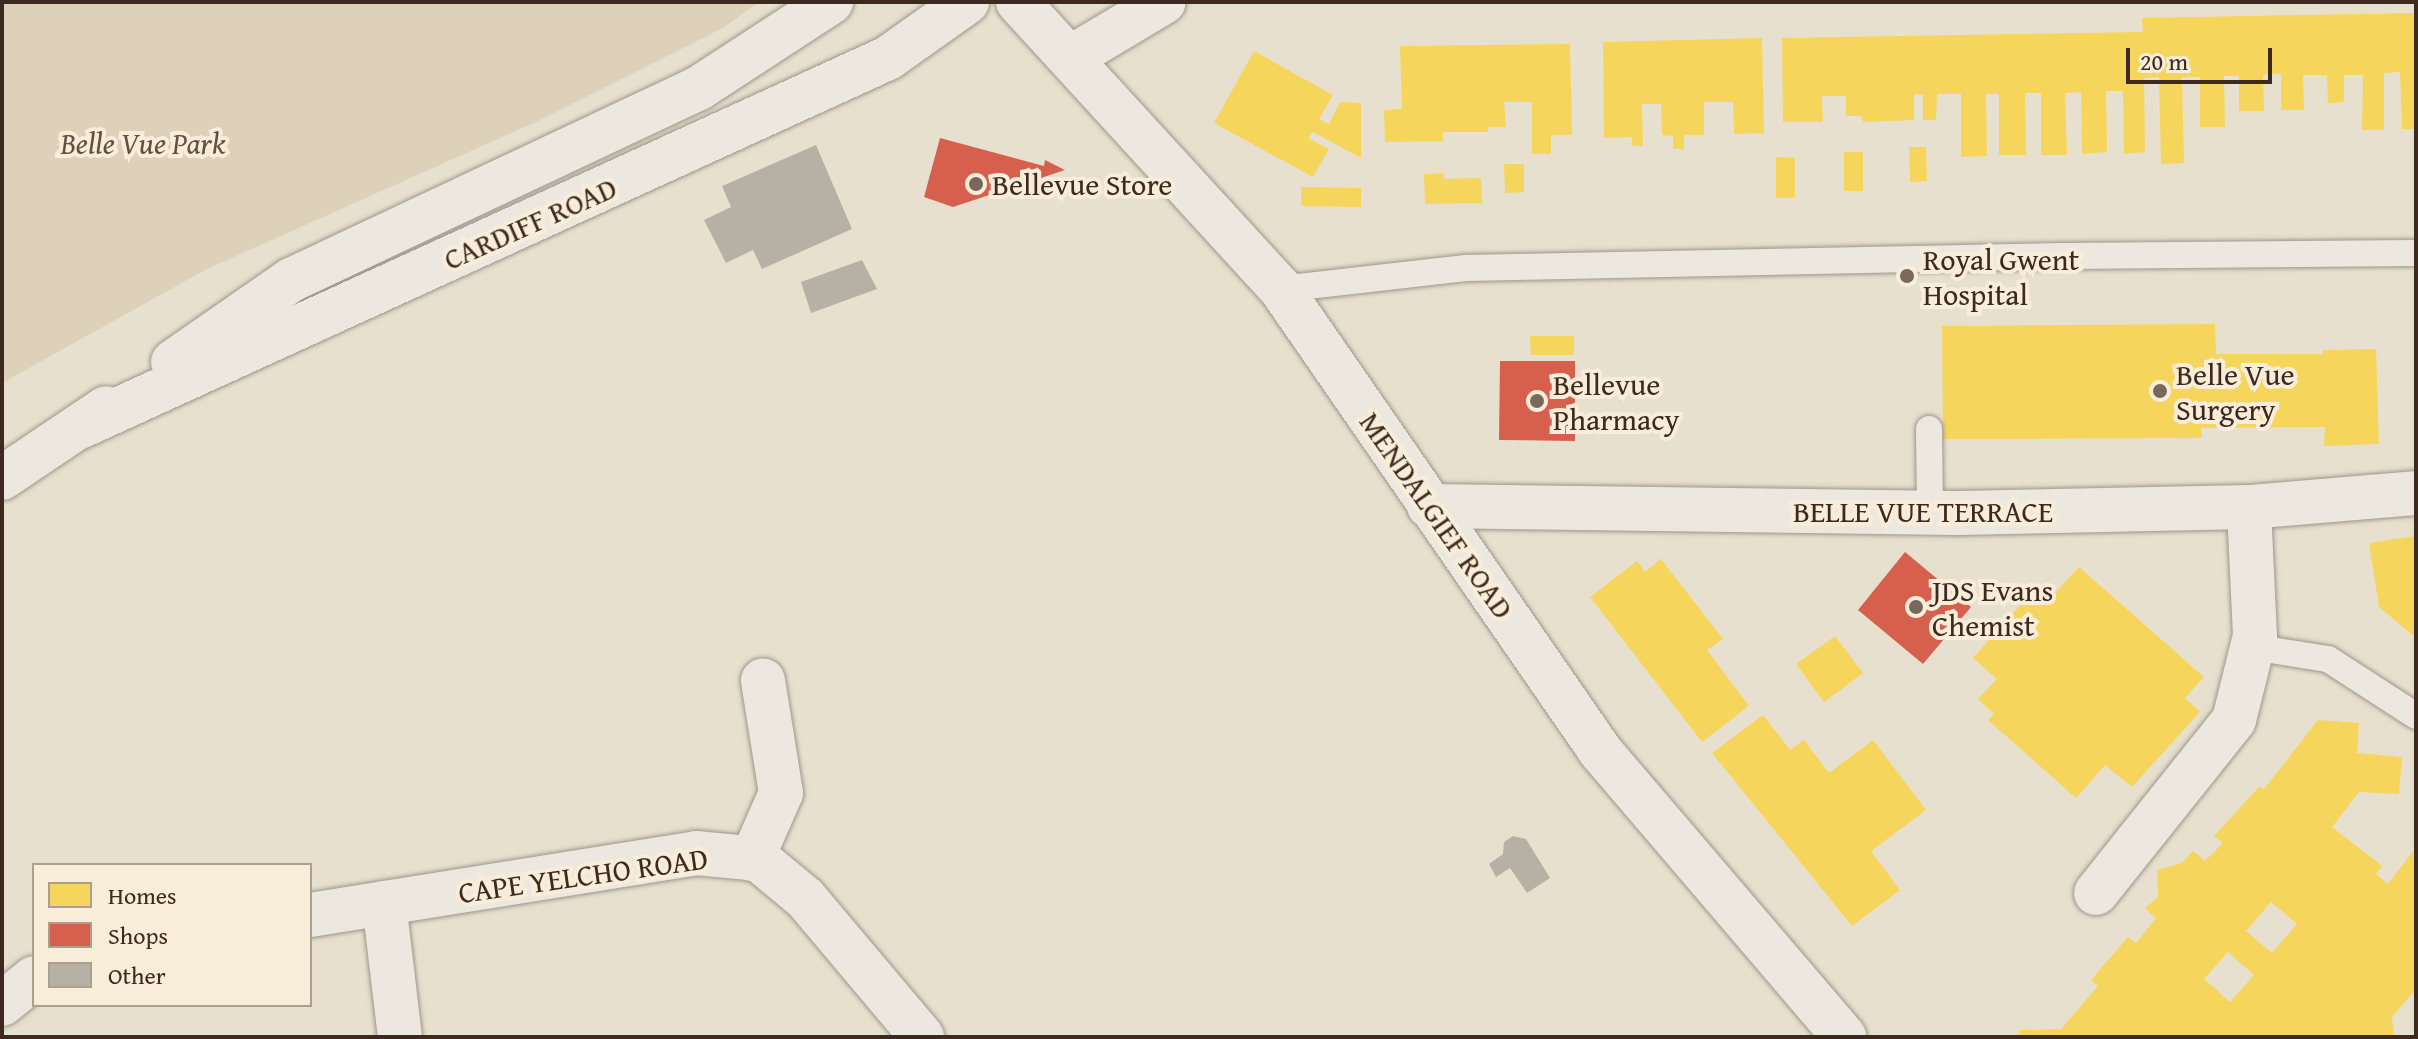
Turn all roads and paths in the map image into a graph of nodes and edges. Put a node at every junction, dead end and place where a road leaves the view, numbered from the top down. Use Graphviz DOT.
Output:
graph roads {
  1 [pos="831,2"];
  2 [pos="967,2"];
  3 [pos="1018,2"];
  4 [pos="1164,2"];
  5 [pos="1070,58"];
  6 [pos="2416,253"];
  7 [pos="1281,289"];
  8 [pos="82,426"];
  9 [pos="1929,429"];
  10 [pos="2,478"];
  11 [pos="2416,493"];
  12 [pos="1429,506"];
  13 [pos="2249,507"];
  14 [pos="1930,512"];
  15 [pos="2252,647"];
  16 [pos="763,680"];
  17 [pos="2416,716"];
  18 [pos="752,859"];
  19 [pos="2096,893"];
  20 [pos="384,903"];
  21 [pos="312,915"];
  22 [pos="32,980"];
  23 [pos="2,1004"];
  24 [pos="400,1037"];
  25 [pos="922,1037"];
  26 [pos="1844,1037"];
  1 -- 8 [label="street, CARDIFF ROAD"];
  2 -- 8 [label="street, CARDIFF ROAD"];
  3 -- 5 [label="street, MENDALGIEF ROAD"];
  4 -- 5 [label="street"];
  5 -- 7 [label="street, MENDALGIEF ROAD"];
  6 -- 7 [label="lane"];
  7 -- 12 [label="street, MENDALGIEF ROAD"];
  8 -- 10 [label="street, CARDIFF ROAD"];
  9 -- 14 [label="lane"];
  11 -- 13 [label="street, BELLE VUE TERRACE"];
  12 -- 14 [label="street, BELLE VUE TERRACE"];
  12 -- 26 [label="street, MENDALGIEF ROAD"];
  13 -- 14 [label="street, BELLE VUE TERRACE"];
  13 -- 15 [label="street"];
  15 -- 17 [label="lane"];
  15 -- 19 [label="street"];
  16 -- 18 [label="street"];
  18 -- 20 [label="street, CAPE YELCHO ROAD"];
  18 -- 25 [label="street, CAPE YELCHO ROAD"];
  20 -- 21 [label="street, CAPE YELCHO ROAD"];
  20 -- 24 [label="street"];
  22 -- 23 [label="street"];
}
